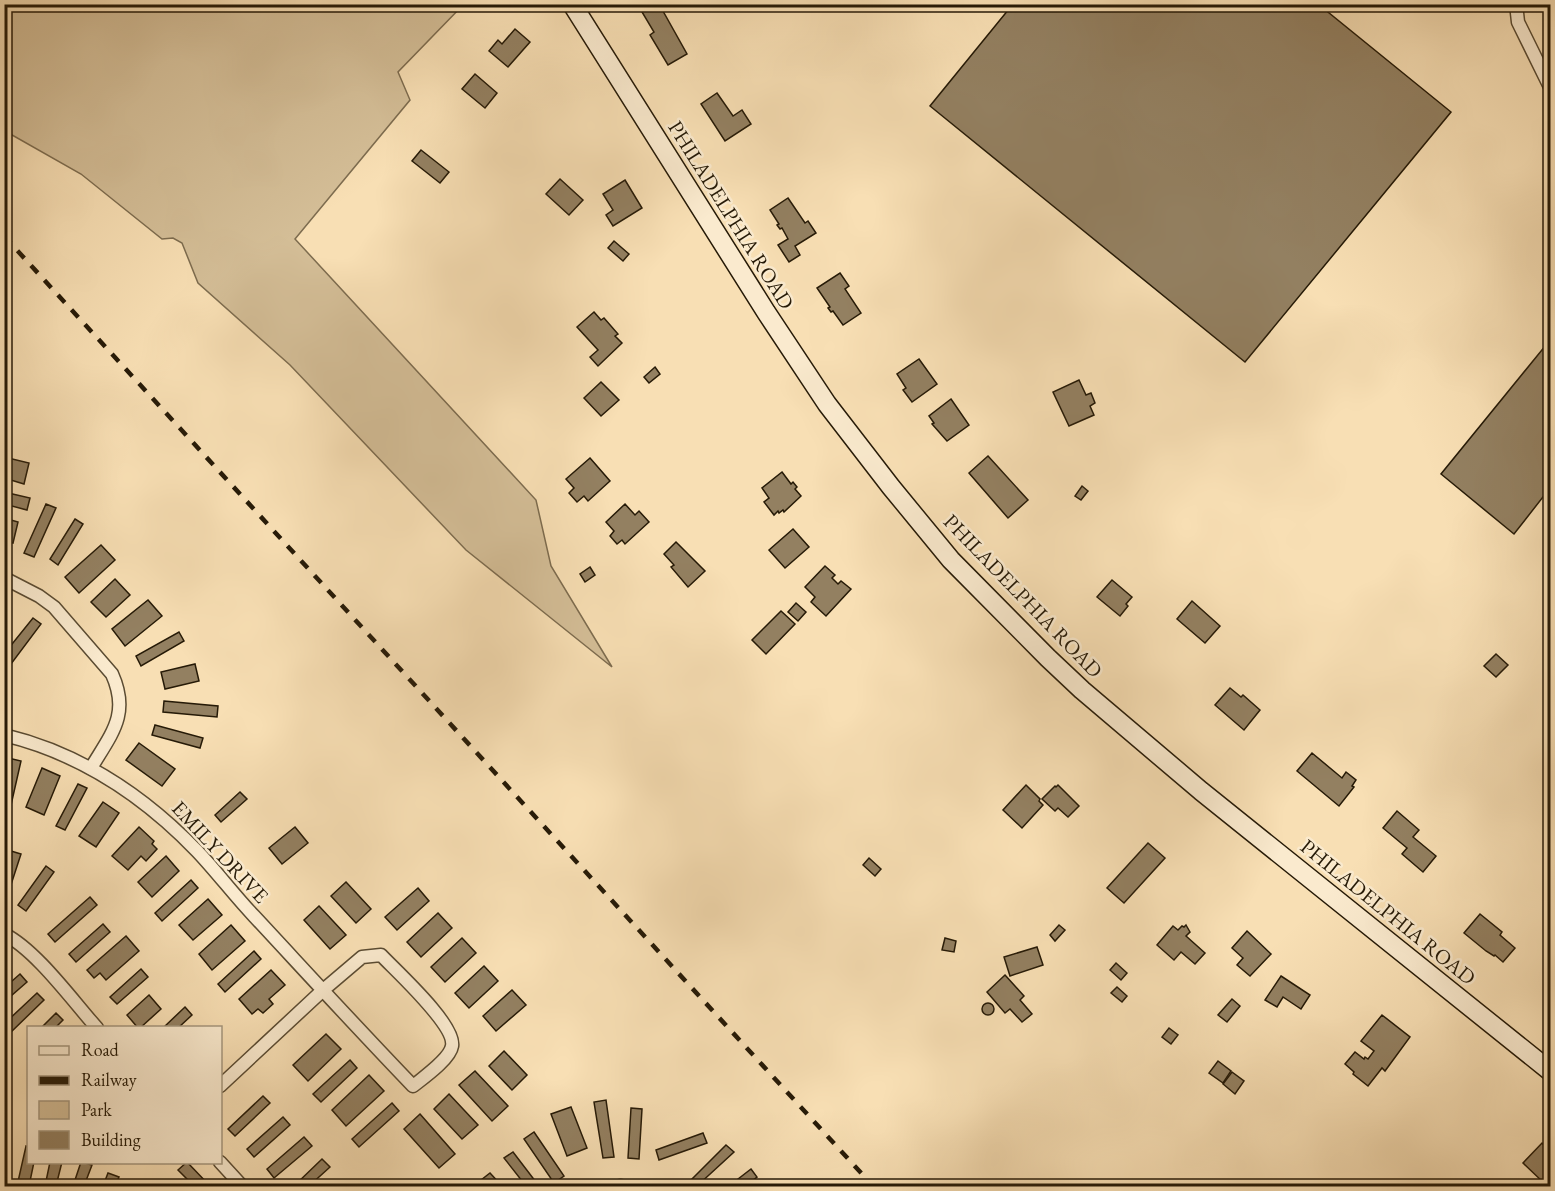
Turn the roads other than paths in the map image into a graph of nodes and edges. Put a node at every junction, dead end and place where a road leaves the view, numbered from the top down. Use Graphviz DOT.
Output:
graph roads {
  1 [pos="572,4"];
  2 [pos="1516,4"];
  3 [pos="1551,87"];
  4 [pos="4,578"];
  5 [pos="4,735"];
  6 [pos="91,768"];
  7 [pos="4,934"];
  8 [pos="322,991"];
  9 [pos="95,1026"];
  10 [pos="1551,1071"];
  11 [pos="222,1084"];
  12 [pos="222,1164"];
  13 [pos="242,1186"];
  1 -- 10 [label="main road, PHILADELPHIA ROAD"];
  2 -- 3 [label="street"];
  4 -- 6 [label="street"];
  5 -- 6 [label="street, EMILY DRIVE"];
  6 -- 8 [label="street, EMILY DRIVE"];
  7 -- 9 [label="street"];
  8 -- 8 [label="street, EMILY DRIVE"];
  8 -- 11 [label="street"];
  12 -- 13 [label="street"];
}
